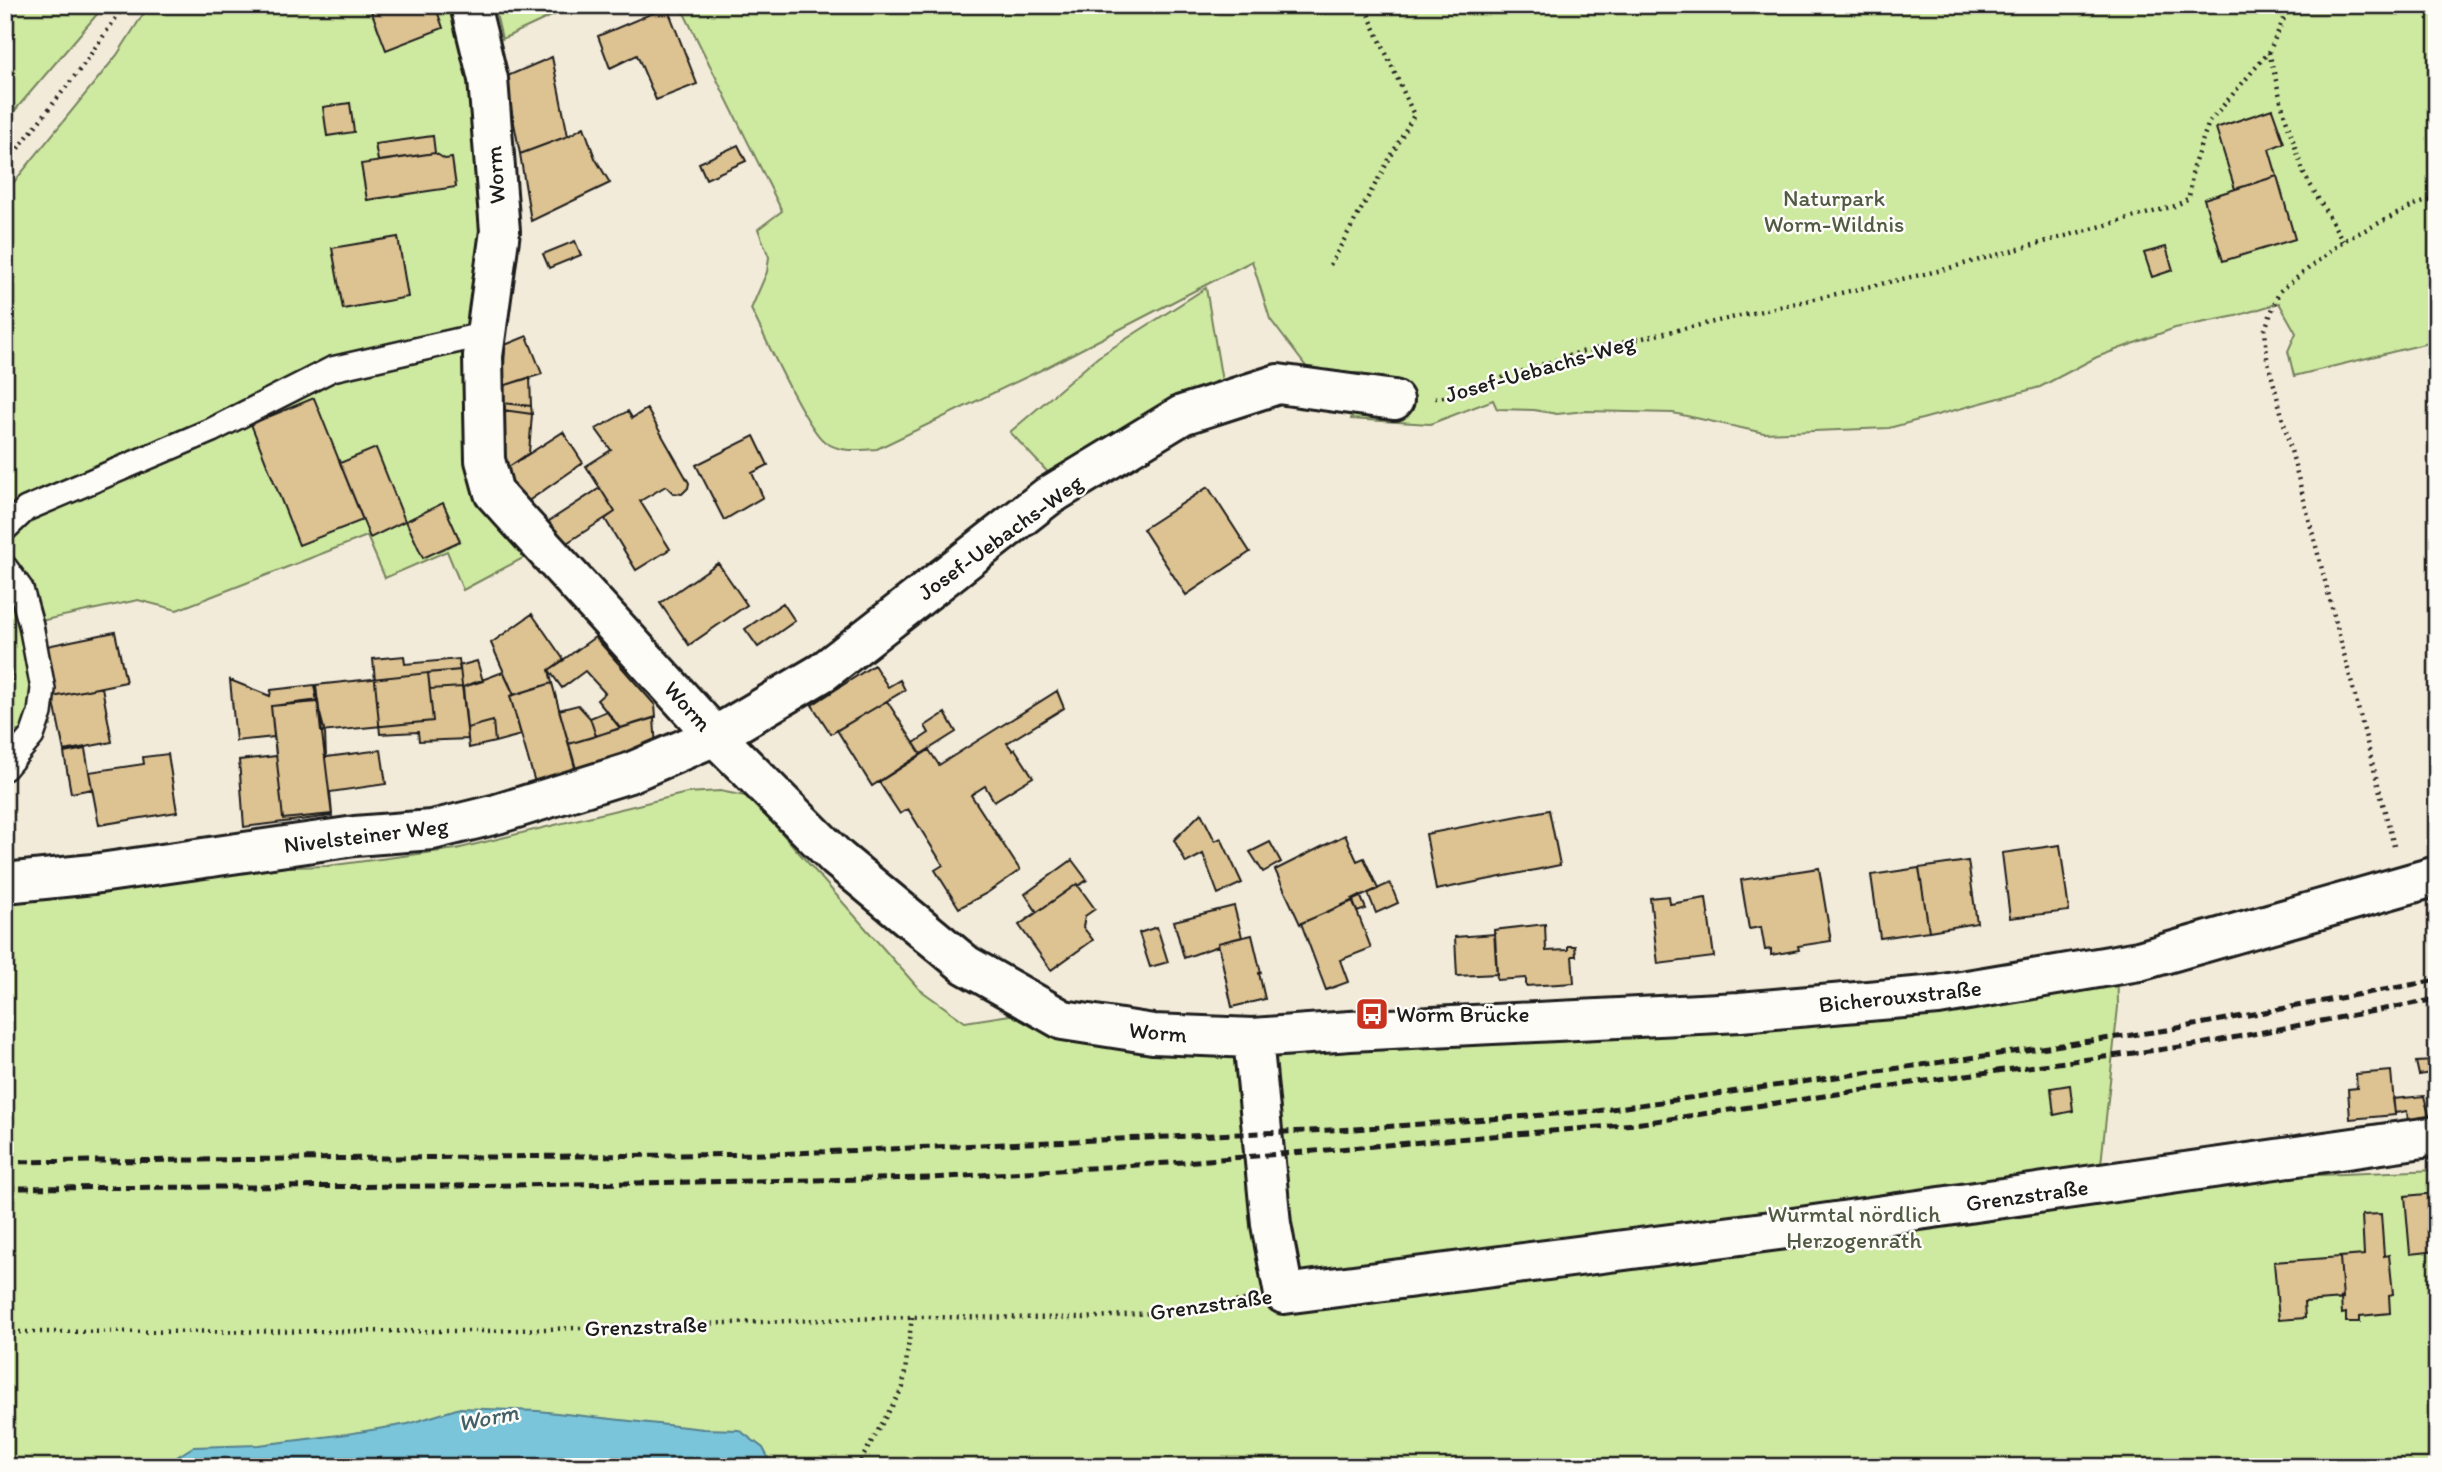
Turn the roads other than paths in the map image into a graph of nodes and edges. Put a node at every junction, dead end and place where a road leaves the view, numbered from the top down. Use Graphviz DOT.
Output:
graph roads {
  1 [pos="470,5"];
  2 [pos="486,334"];
  3 [pos="1394,400"];
  4 [pos="5,529"];
  5 [pos="5,567"];
  6 [pos="715,736"];
  7 [pos="5,768"];
  8 [pos="2420,880"];
  9 [pos="5,883"];
  10 [pos="1350,1031"];
  11 [pos="1253,1038"];
  12 [pos="2437,1136"];
  1 -- 2 [label="street, Worm"];
  2 -- 4 [label="lane"];
  2 -- 6 [label="street, Worm"];
  3 -- 6 [label="street, Josef-Uebachs-Weg"];
  5 -- 7 [label="lane"];
  6 -- 9 [label="street, Nivelsteiner Weg"];
  6 -- 11 [label="street, Worm"];
  8 -- 10 [label="street, Bicherouxstraße"];
  10 -- 11 [label="street, Worm"];
  11 -- 12 [label="street, Grenzstraße"];
}
